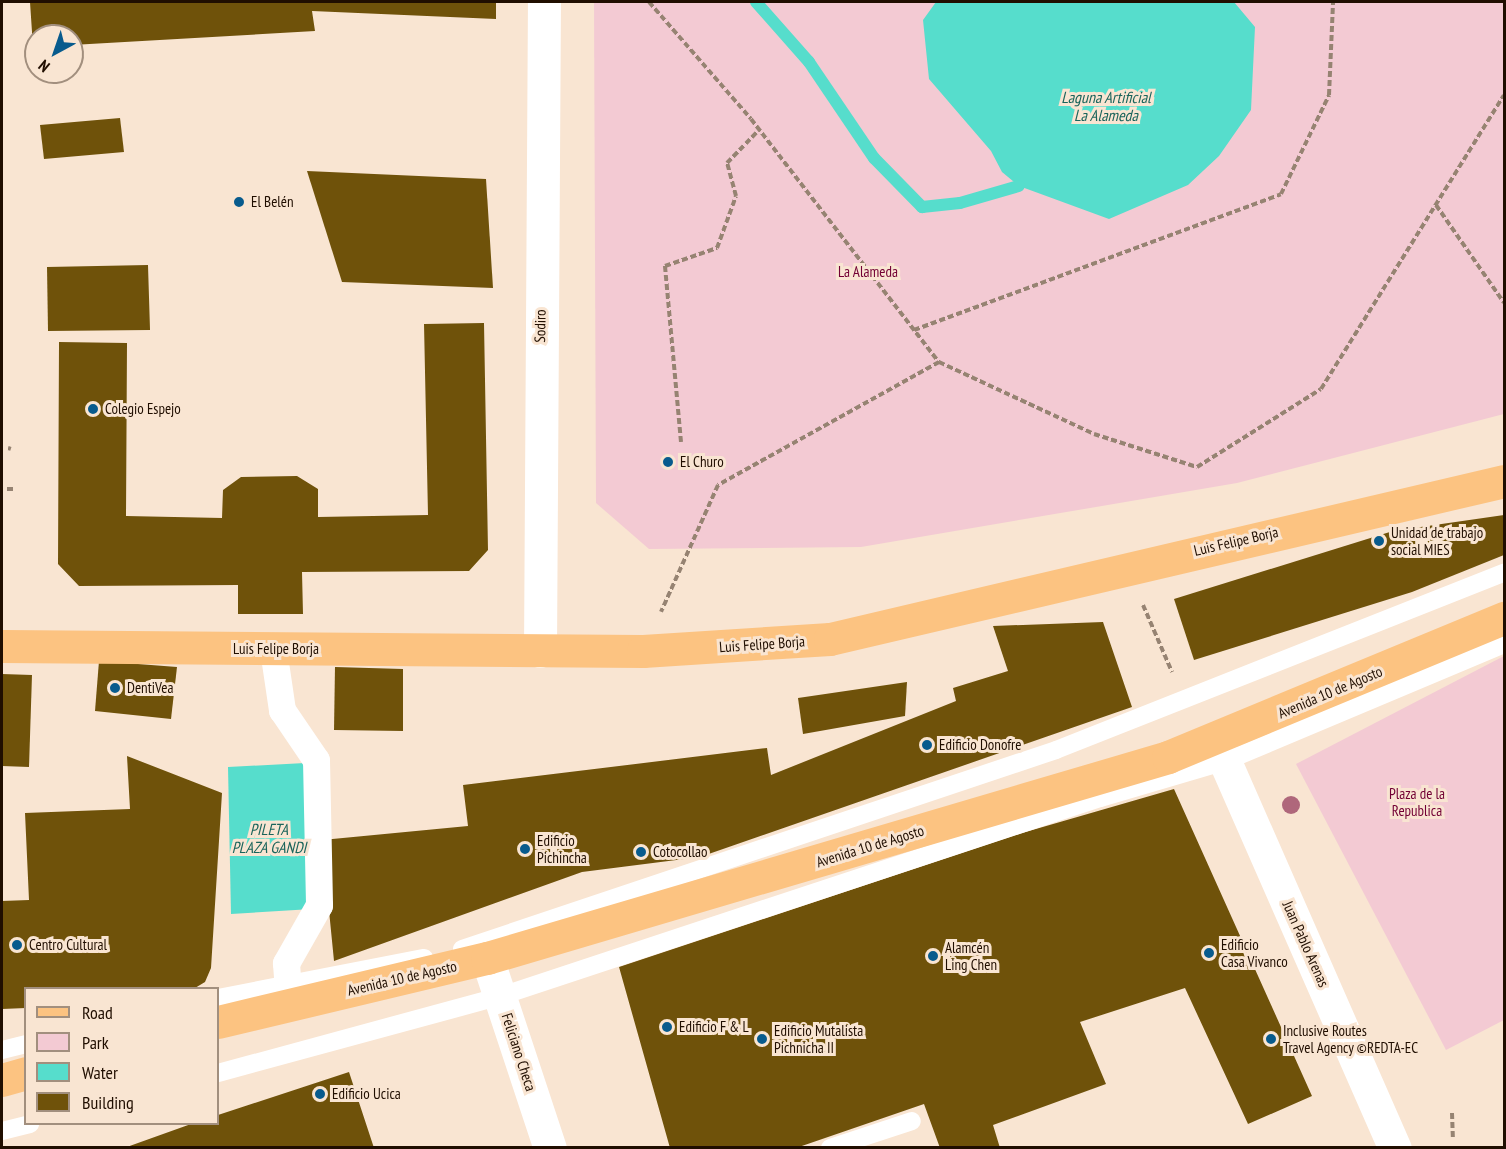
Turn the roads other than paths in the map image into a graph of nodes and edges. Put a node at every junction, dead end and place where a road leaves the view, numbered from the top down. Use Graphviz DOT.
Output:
graph roads {
  1 [pos="544,2"];
  2 [pos="1504,481"];
  3 [pos="1504,573"];
  4 [pos="1504,618"];
  5 [pos="1504,644"];
  6 [pos="2,646"];
  7 [pos="273,649"];
  8 [pos="540,651"];
  9 [pos="1221,751"];
  10 [pos="487,958"];
  11 [pos="289,993"];
  12 [pos="501,996"];
  13 [pos="219,998"];
  14 [pos="219,1022"];
  15 [pos="24,1044"];
  16 [pos="2,1050"];
  17 [pos="219,1073"];
  18 [pos="24,1074"];
  19 [pos="2,1080"];
  20 [pos="912,1121"];
  21 [pos="26,1125"];
  22 [pos="2,1131"];
  23 [pos="550,1148"];
  24 [pos="830,1148"];
  25 [pos="1395,1148"];
  1 -- 8 [label="street, Sodiro"];
  2 -- 8 [label="main road, Luis Felipe Borja"];
  3 -- 11 [label="lane"];
  4 -- 9 [label="main road, Avenida 10 de Agosto"];
  5 -- 9 [label="lane"];
  6 -- 7 [label="main road, Luis Felipe Borja"];
  7 -- 8 [label="main road, Luis Felipe Borja"];
  7 -- 11 [label="street"];
  9 -- 10 [label="main road, Avenida 10 de Agosto"];
  9 -- 12 [label="lane"];
  9 -- 25 [label="street, Juan Pablo Arenas"];
  10 -- 11 [label="main road, Avenida 10 de Agosto"];
  10 -- 12 [label="street, Feliciano Checa"];
  11 -- 13 [label="lane"];
  11 -- 14 [label="main road, Avenida 10 de Agosto"];
  12 -- 17 [label="lane"];
  12 -- 23 [label="street, Feliciano Checa"];
  15 -- 16 [label="lane"];
  18 -- 19 [label="main road"];
  20 -- 24 [label="lane"];
  21 -- 22 [label="lane"];
}
